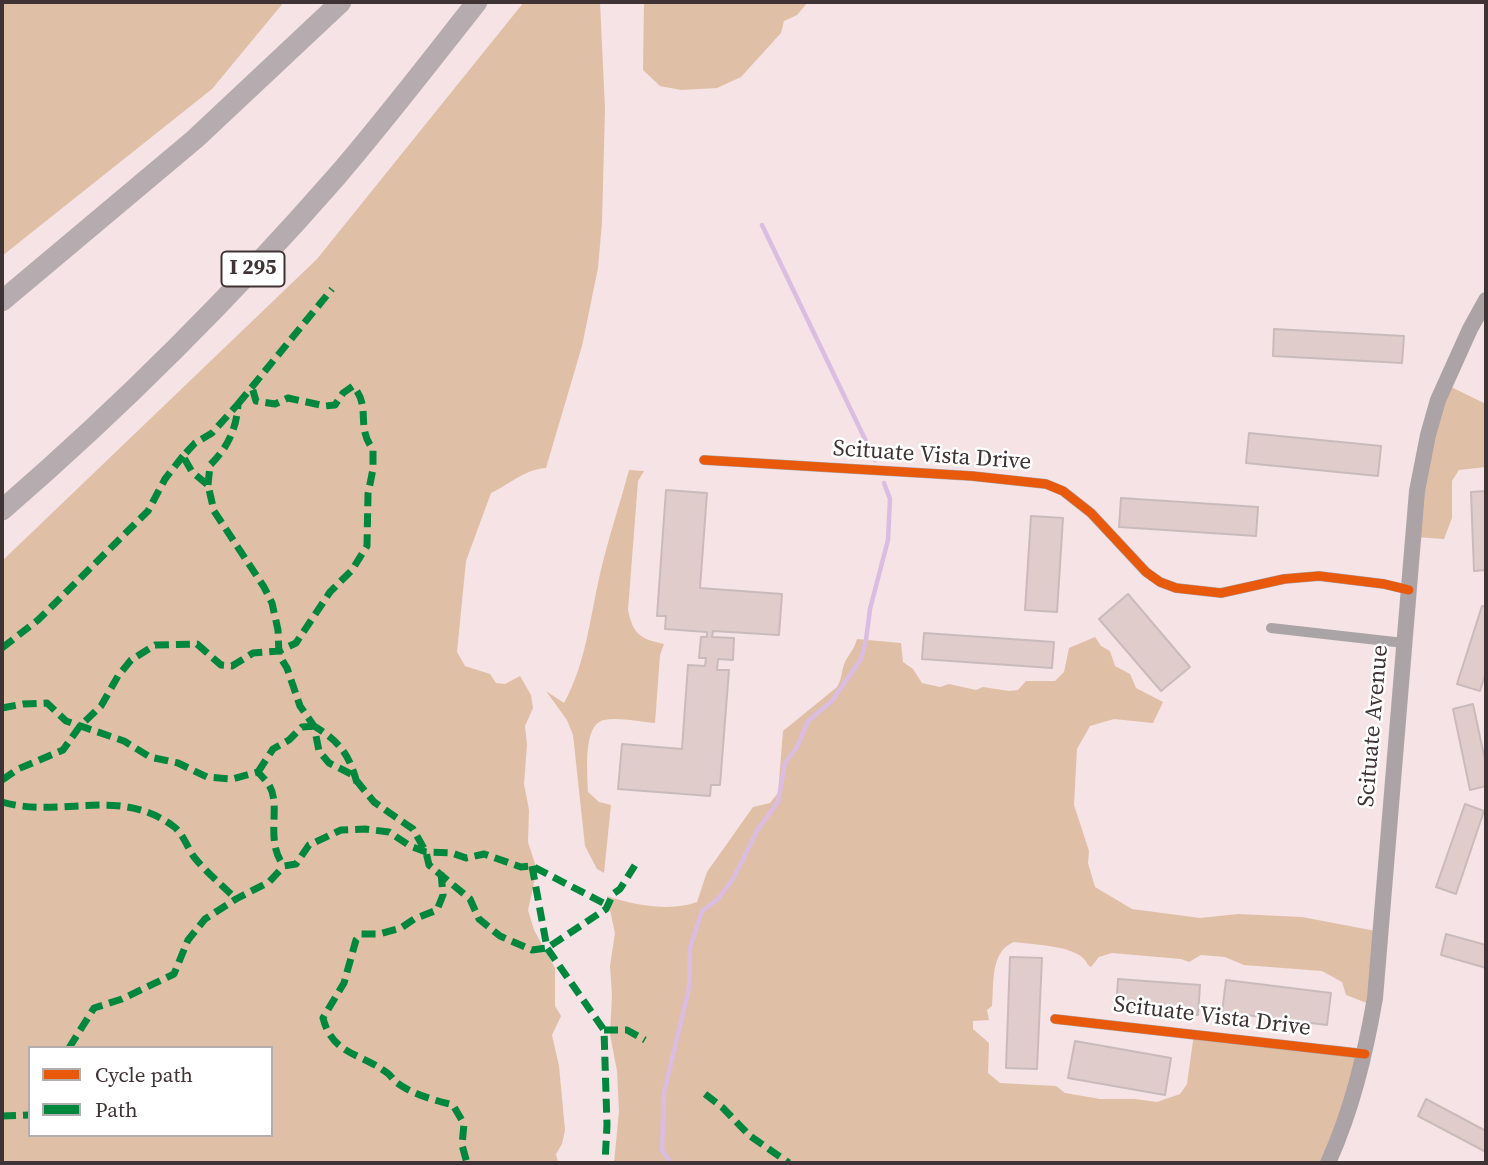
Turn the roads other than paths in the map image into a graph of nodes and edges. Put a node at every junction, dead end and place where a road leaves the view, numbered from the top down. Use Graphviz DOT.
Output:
graph roads {
  1 [pos="341,2"];
  2 [pos="477,2"];
  3 [pos="1486,300"];
  4 [pos="2,301"];
  5 [pos="704,460"];
  6 [pos="2,510"];
  7 [pos="1409,590"];
  8 [pos="1271,628"];
  9 [pos="1404,643"];
  10 [pos="1055,1019"];
  11 [pos="1364,1054"];
  12 [pos="1328,1163"];
  1 -- 4 [label="highway"];
  2 -- 6 [label="highway, I 295"];
  3 -- 7 [label="main road, Scituate Avenue"];
  5 -- 7 [label="street, Scituate Vista Drive"];
  7 -- 9 [label="main road, Scituate Avenue"];
  8 -- 9 [label="street"];
  9 -- 11 [label="main road, Scituate Avenue"];
  10 -- 11 [label="street, Scituate Vista Drive"];
  11 -- 12 [label="main road, Scituate Avenue"];
}
